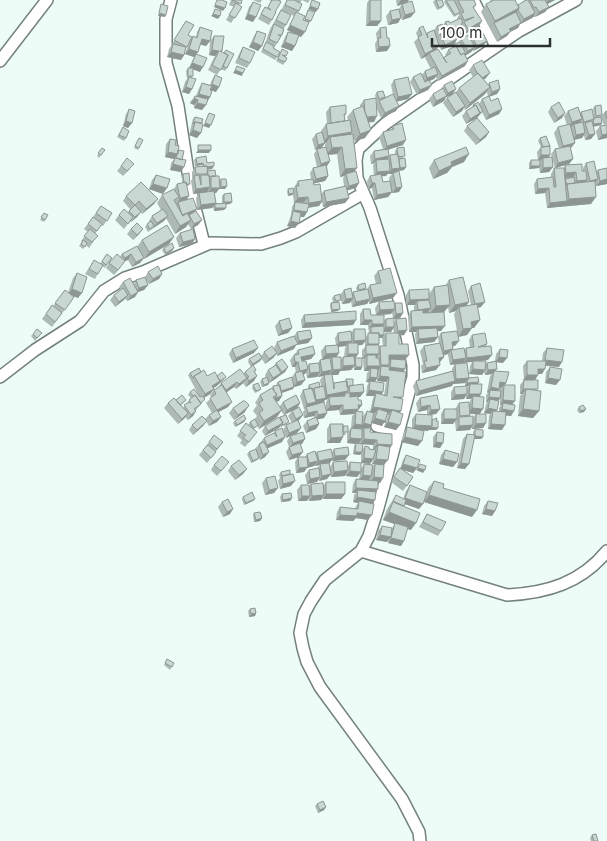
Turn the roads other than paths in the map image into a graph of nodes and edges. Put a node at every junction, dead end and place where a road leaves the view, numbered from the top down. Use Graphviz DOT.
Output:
graph roads {
  1 [pos="47,0"];
  2 [pos="171,0"];
  3 [pos="474,0"];
  4 [pos="576,0"];
  5 [pos="496,46"];
  6 [pos="0,60"];
  7 [pos="362,194"];
  8 [pos="204,244"];
  9 [pos="0,378"];
  10 [pos="377,426"];
  11 [pos="398,432"];
  12 [pos="607,550"];
  13 [pos="361,551"];
  14 [pos="421,841"];
  1 -- 6 [label="street"];
  2 -- 8 [label="street"];
  3 -- 5 [label="street"];
  4 -- 5 [label="street"];
  5 -- 7 [label="street"];
  7 -- 8 [label="street"];
  7 -- 11 [label="street"];
  8 -- 9 [label="street"];
  10 -- 11 [label="street"];
  11 -- 13 [label="street"];
  12 -- 13 [label="street"];
  13 -- 14 [label="street"];
}
